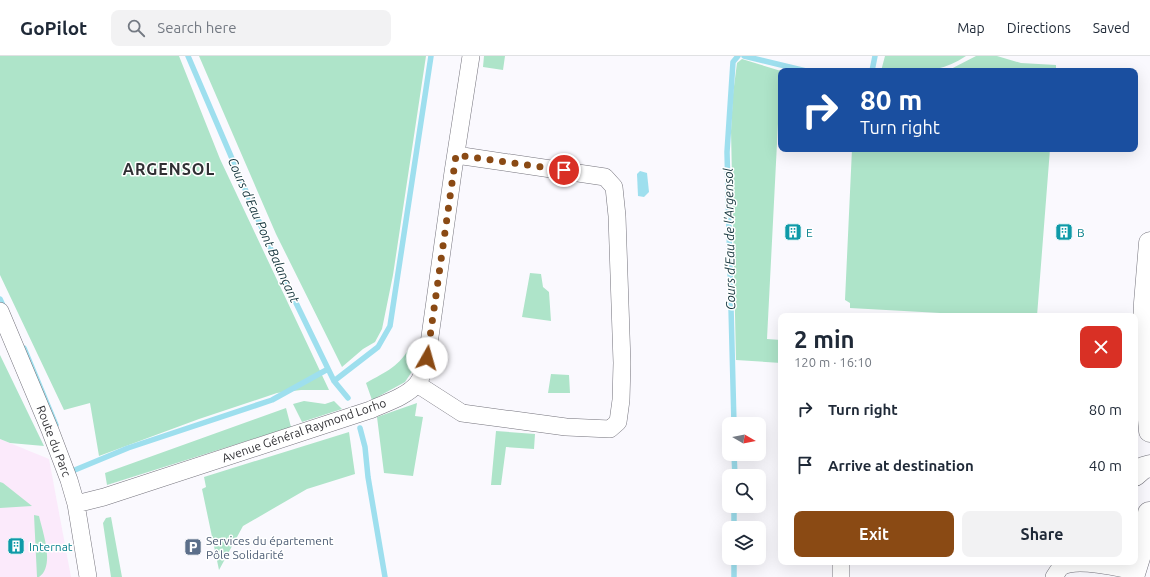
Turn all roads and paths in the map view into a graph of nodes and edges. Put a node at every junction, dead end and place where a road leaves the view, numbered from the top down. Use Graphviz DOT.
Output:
graph roads {
  1 [pos="471,56"];
  2 [pos="456,155"];
  3 [pos="1150,243"];
  4 [pos="0,311"];
  5 [pos="417,384"];
  6 [pos="1150,431"];
  7 [pos="1150,466"];
  8 [pos="1138,472"];
  9 [pos="76,504"];
  10 [pos="1138,506"];
  11 [pos="1150,513"];
  12 [pos="1138,561"];
  13 [pos="841,565"];
  14 [pos="1068,565"];
  15 [pos="1085,565"];
  16 [pos="1134,574"];
  17 [pos="88,577"];
  18 [pos="841,577"];
  19 [pos="1054,577"];
  1 -- 2 [label="street, Avenue Général Raymond Lorho"];
  2 -- 5 [label="street, Avenue Général Raymond Lorho"];
  2 -- 5 [label="street"];
  3 -- 6 [label="street"];
  4 -- 9 [label="street, Route du Parc"];
  5 -- 9 [label="street, Avenue Général Raymond Lorho"];
  7 -- 8 [label="street"];
  9 -- 17 [label="street, Route du Parc"];
  10 -- 11 [label="street"];
  11 -- 12 [label="street"];
  13 -- 18 [label="street"];
  14 -- 19 [label="street"];
  15 -- 16 [label="street"];
}
